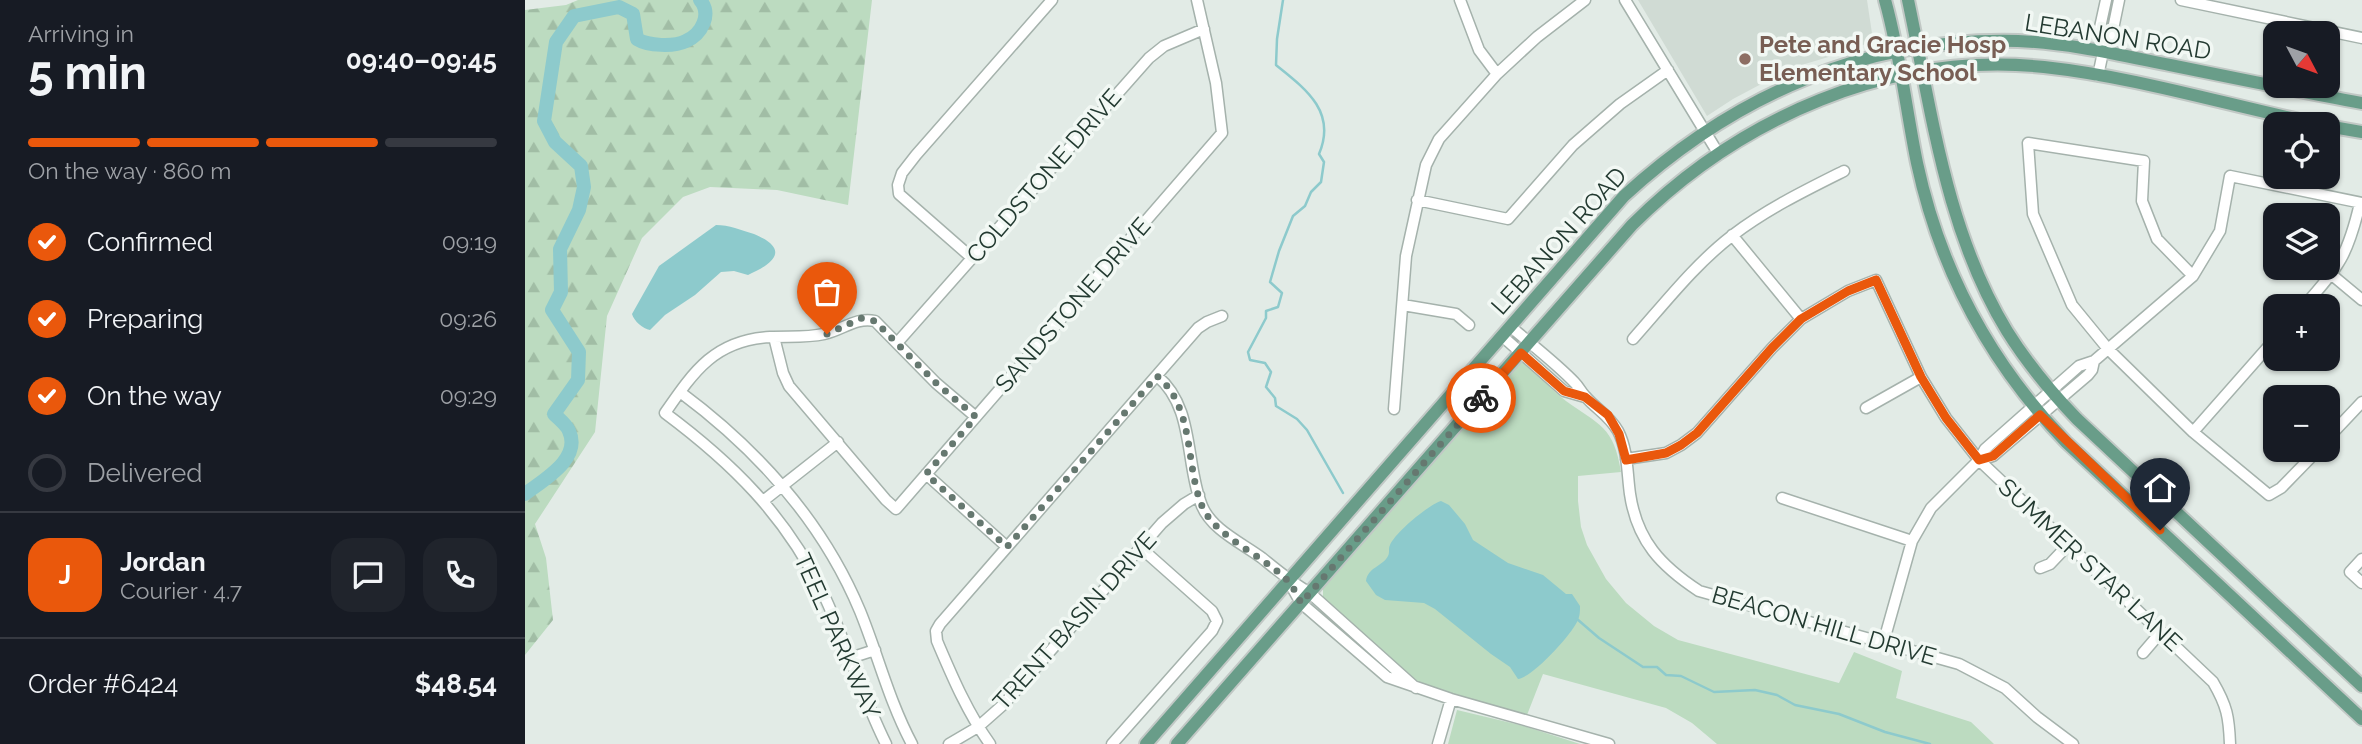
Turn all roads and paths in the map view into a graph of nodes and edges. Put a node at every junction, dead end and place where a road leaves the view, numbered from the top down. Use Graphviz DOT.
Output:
graph roads {
  1 [pos="1052,0"];
  2 [pos="1197,0"];
  3 [pos="1460,0"];
  4 [pos="1585,0"];
  5 [pos="1625,0"];
  6 [pos="1885,0"];
  7 [pos="1907,0"];
  8 [pos="2106,0"];
  9 [pos="2119,0"];
  10 [pos="2181,0"];
  11 [pos="1204,29"];
  12 [pos="2362,38"];
  13 [pos="1918,48"];
  14 [pos="1896,52"];
  15 [pos="2103,52"];
  16 [pos="1668,70"];
  17 [pos="1923,71"];
  18 [pos="1497,74"];
  19 [pos="1901,75"];
  20 [pos="2098,76"];
  21 [pos="2362,103"];
  22 [pos="2266,112"];
  23 [pos="2340,128"];
  24 [pos="1705,131"];
  25 [pos="2362,132"];
  26 [pos="1718,153"];
  27 [pos="1845,171"];
  28 [pos="1417,200"];
  29 [pos="2361,203"];
  30 [pos="1732,235"];
  31 [pos="972,258"];
  32 [pos="2340,262"];
  33 [pos="2193,275"];
  34 [pos="2327,280"];
  35 [pos="2338,280"];
  36 [pos="2315,294"];
  37 [pos="2362,300"];
  38 [pos="1403,305"];
  39 [pos="1222,317"];
  40 [pos="1801,319"];
  41 [pos="1469,326"];
  42 [pos="1506,332"];
  43 [pos="775,337"];
  44 [pos="1633,339"];
  45 [pos="897,343"];
  46 [pos="1525,348"];
  47 [pos="2108,349"];
  48 [pos="2263,353"];
  49 [pos="1157,376"];
  50 [pos="1921,377"];
  51 [pos="680,392"];
  52 [pos="2055,395"];
  53 [pos="2362,402"];
  54 [pos="1866,408"];
  55 [pos="1394,409"];
  56 [pos="2036,410"];
  57 [pos="976,417"];
  58 [pos="2340,425"];
  59 [pos="2193,432"];
  60 [pos="838,442"];
  61 [pos="1626,460"];
  62 [pos="1979,460"];
  63 [pos="2306,462"];
  64 [pos="926,474"];
  65 [pos="783,486"];
  66 [pos="1199,495"];
  67 [pos="1782,498"];
  68 [pos="763,501"];
  69 [pos="1912,541"];
  70 [pos="2069,544"];
  71 [pos="1007,547"];
  72 [pos="1141,548"];
  73 [pos="2362,559"];
  74 [pos="2039,568"];
  75 [pos="1289,581"];
  76 [pos="2362,583"];
  77 [pos="1305,598"];
  78 [pos="2161,632"];
  79 [pos="1883,644"];
  80 [pos="875,650"];
  81 [pos="2143,653"];
  82 [pos="850,658"];
  83 [pos="2362,687"];
  84 [pos="1451,699"];
  85 [pos="2362,719"];
  86 [pos="978,727"];
  87 [pos="886,744"];
  88 [pos="912,744"];
  89 [pos="949,744"];
  90 [pos="990,744"];
  91 [pos="1112,744"];
  92 [pos="1146,744"];
  93 [pos="1177,744"];
  94 [pos="1438,744"];
  95 [pos="1609,744"];
  96 [pos="2073,744"];
  97 [pos="2230,744"];
  1 -- 31 [label="street"];
  2 -- 11 [label="street"];
  3 -- 18 [label="street"];
  4 -- 18 [label="street"];
  5 -- 16 [label="street"];
  6 -- 14 [label="main road"];
  7 -- 13 [label="main road"];
  8 -- 15 [label="street"];
  9 -- 15 [label="street"];
  10 -- 12 [label="street"];
  11 -- 31 [label="street, COLDSTONE DRIVE"];
  11 -- 57 [label="street, SANDSTONE DRIVE"];
  13 -- 14 [label="main road, LEBANON ROAD"];
  13 -- 15 [label="main road, LEBANON ROAD"];
  13 -- 17 [label="main road"];
  14 -- 19 [label="main road"];
  14 -- 24 [label="main road, LEBANON ROAD"];
  15 -- 20 [label="street"];
  15 -- 21 [label="main road, LEBANON ROAD"];
  16 -- 24 [label="street"];
  16 -- 28 [label="street"];
  17 -- 19 [label="main road, LEBANON ROAD"];
  17 -- 20 [label="main road, LEBANON ROAD"];
  17 -- 52 [label="main road"];
  18 -- 28 [label="street"];
  19 -- 26 [label="main road, LEBANON ROAD"];
  19 -- 56 [label="main road"];
  20 -- 22 [label="main road, LEBANON ROAD"];
  23 -- 25 [label="main road"];
  24 -- 26 [label="street"];
  24 -- 42 [label="main road, LEBANON ROAD"];
  26 -- 46 [label="main road, LEBANON ROAD"];
  27 -- 30 [label="street"];
  28 -- 38 [label="street"];
  29 -- 32 [label="street"];
  29 -- 33 [label="street"];
  30 -- 40 [label="street"];
  30 -- 44 [label="street"];
  31 -- 45 [label="street, COLDSTONE DRIVE"];
  33 -- 47 [label="street"];
  33 -- 47 [label="street"];
  34 -- 36 [label="street"];
  35 -- 37 [label="street"];
  38 -- 41 [label="street"];
  38 -- 55 [label="street"];
  39 -- 49 [label="street"];
  40 -- 50 [label="street, SUMMER STAR LANE"];
  40 -- 61 [label="street"];
  42 -- 46 [label="street, BEACON HILL DRIVE"];
  42 -- 75 [label="main road, LEBANON ROAD"];
  43 -- 45 [label="street"];
  43 -- 51 [label="street"];
  43 -- 60 [label="street"];
  45 -- 57 [label="street"];
  46 -- 61 [label="street, BEACON HILL DRIVE"];
  46 -- 77 [label="main road, LEBANON ROAD"];
  47 -- 52 [label="street"];
  47 -- 59 [label="street"];
  48 -- 59 [label="street"];
  49 -- 66 [label="street"];
  49 -- 71 [label="street"];
  50 -- 54 [label="street"];
  50 -- 62 [label="street, SUMMER STAR LANE"];
  51 -- 65 [label="street, TEEL PARKWAY"];
  51 -- 68 [label="street, TEEL PARKWAY"];
  52 -- 56 [label="street"];
  52 -- 83 [label="main road"];
  53 -- 58 [label="street"];
  56 -- 62 [label="street"];
  56 -- 85 [label="main road"];
  57 -- 64 [label="street, SANDSTONE DRIVE"];
  59 -- 63 [label="street"];
  60 -- 64 [label="street, SANDSTONE DRIVE"];
  60 -- 65 [label="street"];
  61 -- 79 [label="street, BEACON HILL DRIVE"];
  62 -- 69 [label="street"];
  62 -- 70 [label="street, SUMMER STAR LANE"];
  64 -- 71 [label="street"];
  65 -- 68 [label="street"];
  65 -- 80 [label="street, TEEL PARKWAY"];
  66 -- 72 [label="street, TRENT BASIN DRIVE"];
  66 -- 75 [label="street"];
  67 -- 69 [label="street"];
  68 -- 82 [label="street, TEEL PARKWAY"];
  69 -- 79 [label="street"];
  70 -- 74 [label="street"];
  70 -- 78 [label="street, SUMMER STAR LANE"];
  71 -- 86 [label="street"];
  72 -- 86 [label="street, TRENT BASIN DRIVE"];
  72 -- 91 [label="street"];
  73 -- 76 [label="street"];
  75 -- 77 [label="street"];
  75 -- 92 [label="main road, LEBANON ROAD"];
  77 -- 84 [label="street"];
  77 -- 93 [label="main road, LEBANON ROAD"];
  78 -- 81 [label="street"];
  78 -- 97 [label="street, SUMMER STAR LANE"];
  79 -- 96 [label="street, BEACON HILL DRIVE"];
  80 -- 82 [label="street"];
  80 -- 88 [label="street, TEEL PARKWAY"];
  82 -- 87 [label="street, TEEL PARKWAY"];
  84 -- 94 [label="street"];
  84 -- 95 [label="street"];
  86 -- 89 [label="street, TRENT BASIN DRIVE"];
  86 -- 90 [label="street"];
}
